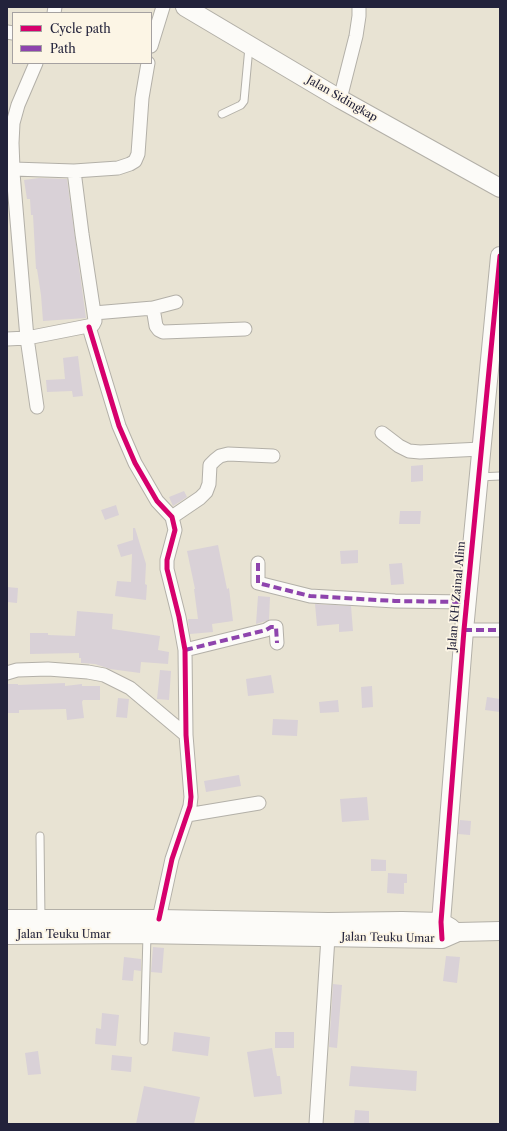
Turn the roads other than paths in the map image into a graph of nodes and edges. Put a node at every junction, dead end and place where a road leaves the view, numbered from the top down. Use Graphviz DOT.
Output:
graph roads {
  1 [pos="163,7"];
  2 [pos="185,7"];
  3 [pos="359,7"];
  4 [pos="152,43"];
  5 [pos="249,45"];
  6 [pos="36,64"];
  7 [pos="148,64"];
  8 [pos="340,99"];
  9 [pos="222,114"];
  10 [pos="10,169"];
  11 [pos="74,171"];
  12 [pos="500,188"];
  13 [pos="500,256"];
  14 [pos="176,302"];
  15 [pos="152,308"];
  16 [pos="94,313"];
  17 [pos="89,327"];
  18 [pos="245,329"];
  19 [pos="27,338"];
  20 [pos="7,339"];
  21 [pos="37,407"];
  22 [pos="382,433"];
  23 [pos="481,449"];
  24 [pos="273,456"];
  25 [pos="500,476"];
  26 [pos="479,477"];
  27 [pos="172,517"];
  28 [pos="258,563"];
  29 [pos="466,602"];
  30 [pos="464,630"];
  31 [pos="500,630"];
  32 [pos="277,643"];
  33 [pos="185,650"];
  34 [pos="7,673"];
  35 [pos="186,735"];
  36 [pos="259,803"];
  37 [pos="187,815"];
  38 [pos="40,836"];
  39 [pos="7,919"];
  40 [pos="159,919"];
  41 [pos="41,920"];
  42 [pos="94,927"];
  43 [pos="447,931"];
  44 [pos="500,931"];
  45 [pos="7,934"];
  46 [pos="147,935"];
  47 [pos="328,937"];
  48 [pos="144,1041"];
  49 [pos="316,1124"];
  1 -- 4 [label="street"];
  2 -- 5 [label="street, Jalan Sidingkap"];
  3 -- 8 [label="street"];
  5 -- 8 [label="street, Jalan Sidingkap"];
  5 -- 9 [label="lane"];
  6 -- 10 [label="street"];
  7 -- 11 [label="street"];
  8 -- 12 [label="street, Jalan Sidingkap"];
  10 -- 11 [label="street"];
  10 -- 19 [label="street"];
  11 -- 16 [label="street"];
  13 -- 23 [label="street, Jalan KH Zainal Alim"];
  14 -- 15 [label="street"];
  15 -- 16 [label="street"];
  15 -- 18 [label="street"];
  16 -- 17 [label="street"];
  17 -- 19 [label="street"];
  17 -- 27 [label="street"];
  19 -- 20 [label="street"];
  19 -- 21 [label="street"];
  22 -- 23 [label="street"];
  23 -- 26 [label="street, Jalan KH Zainal Alim"];
  24 -- 27 [label="street"];
  25 -- 26 [label="lane"];
  26 -- 29 [label="street, Jalan KH Zainal Alim"];
  27 -- 33 [label="street"];
  28 -- 29 [label="street"];
  29 -- 30 [label="street, Jalan KH Zainal Alim"];
  30 -- 31 [label="street"];
  30 -- 43 [label="street, Jalan KH Zainal Alim"];
  32 -- 33 [label="street"];
  33 -- 35 [label="street"];
  34 -- 35 [label="street"];
  35 -- 37 [label="street"];
  36 -- 37 [label="street"];
  37 -- 40 [label="street"];
  38 -- 41 [label="lane"];
  39 -- 41 [label="street, Jalan Teuku Umar"];
  40 -- 42 [label="street, Jalan Teuku Umar"];
  40 -- 43 [label="street, Jalan Teuku Umar"];
  41 -- 42 [label="street, Jalan Teuku Umar"];
  42 -- 45 [label="street, Jalan Teuku Umar"];
  42 -- 46 [label="street, Jalan Teuku Umar"];
  43 -- 44 [label="street"];
  43 -- 47 [label="street, Jalan Teuku Umar"];
  46 -- 47 [label="street, Jalan Teuku Umar"];
  46 -- 48 [label="lane"];
  47 -- 49 [label="street"];
}
